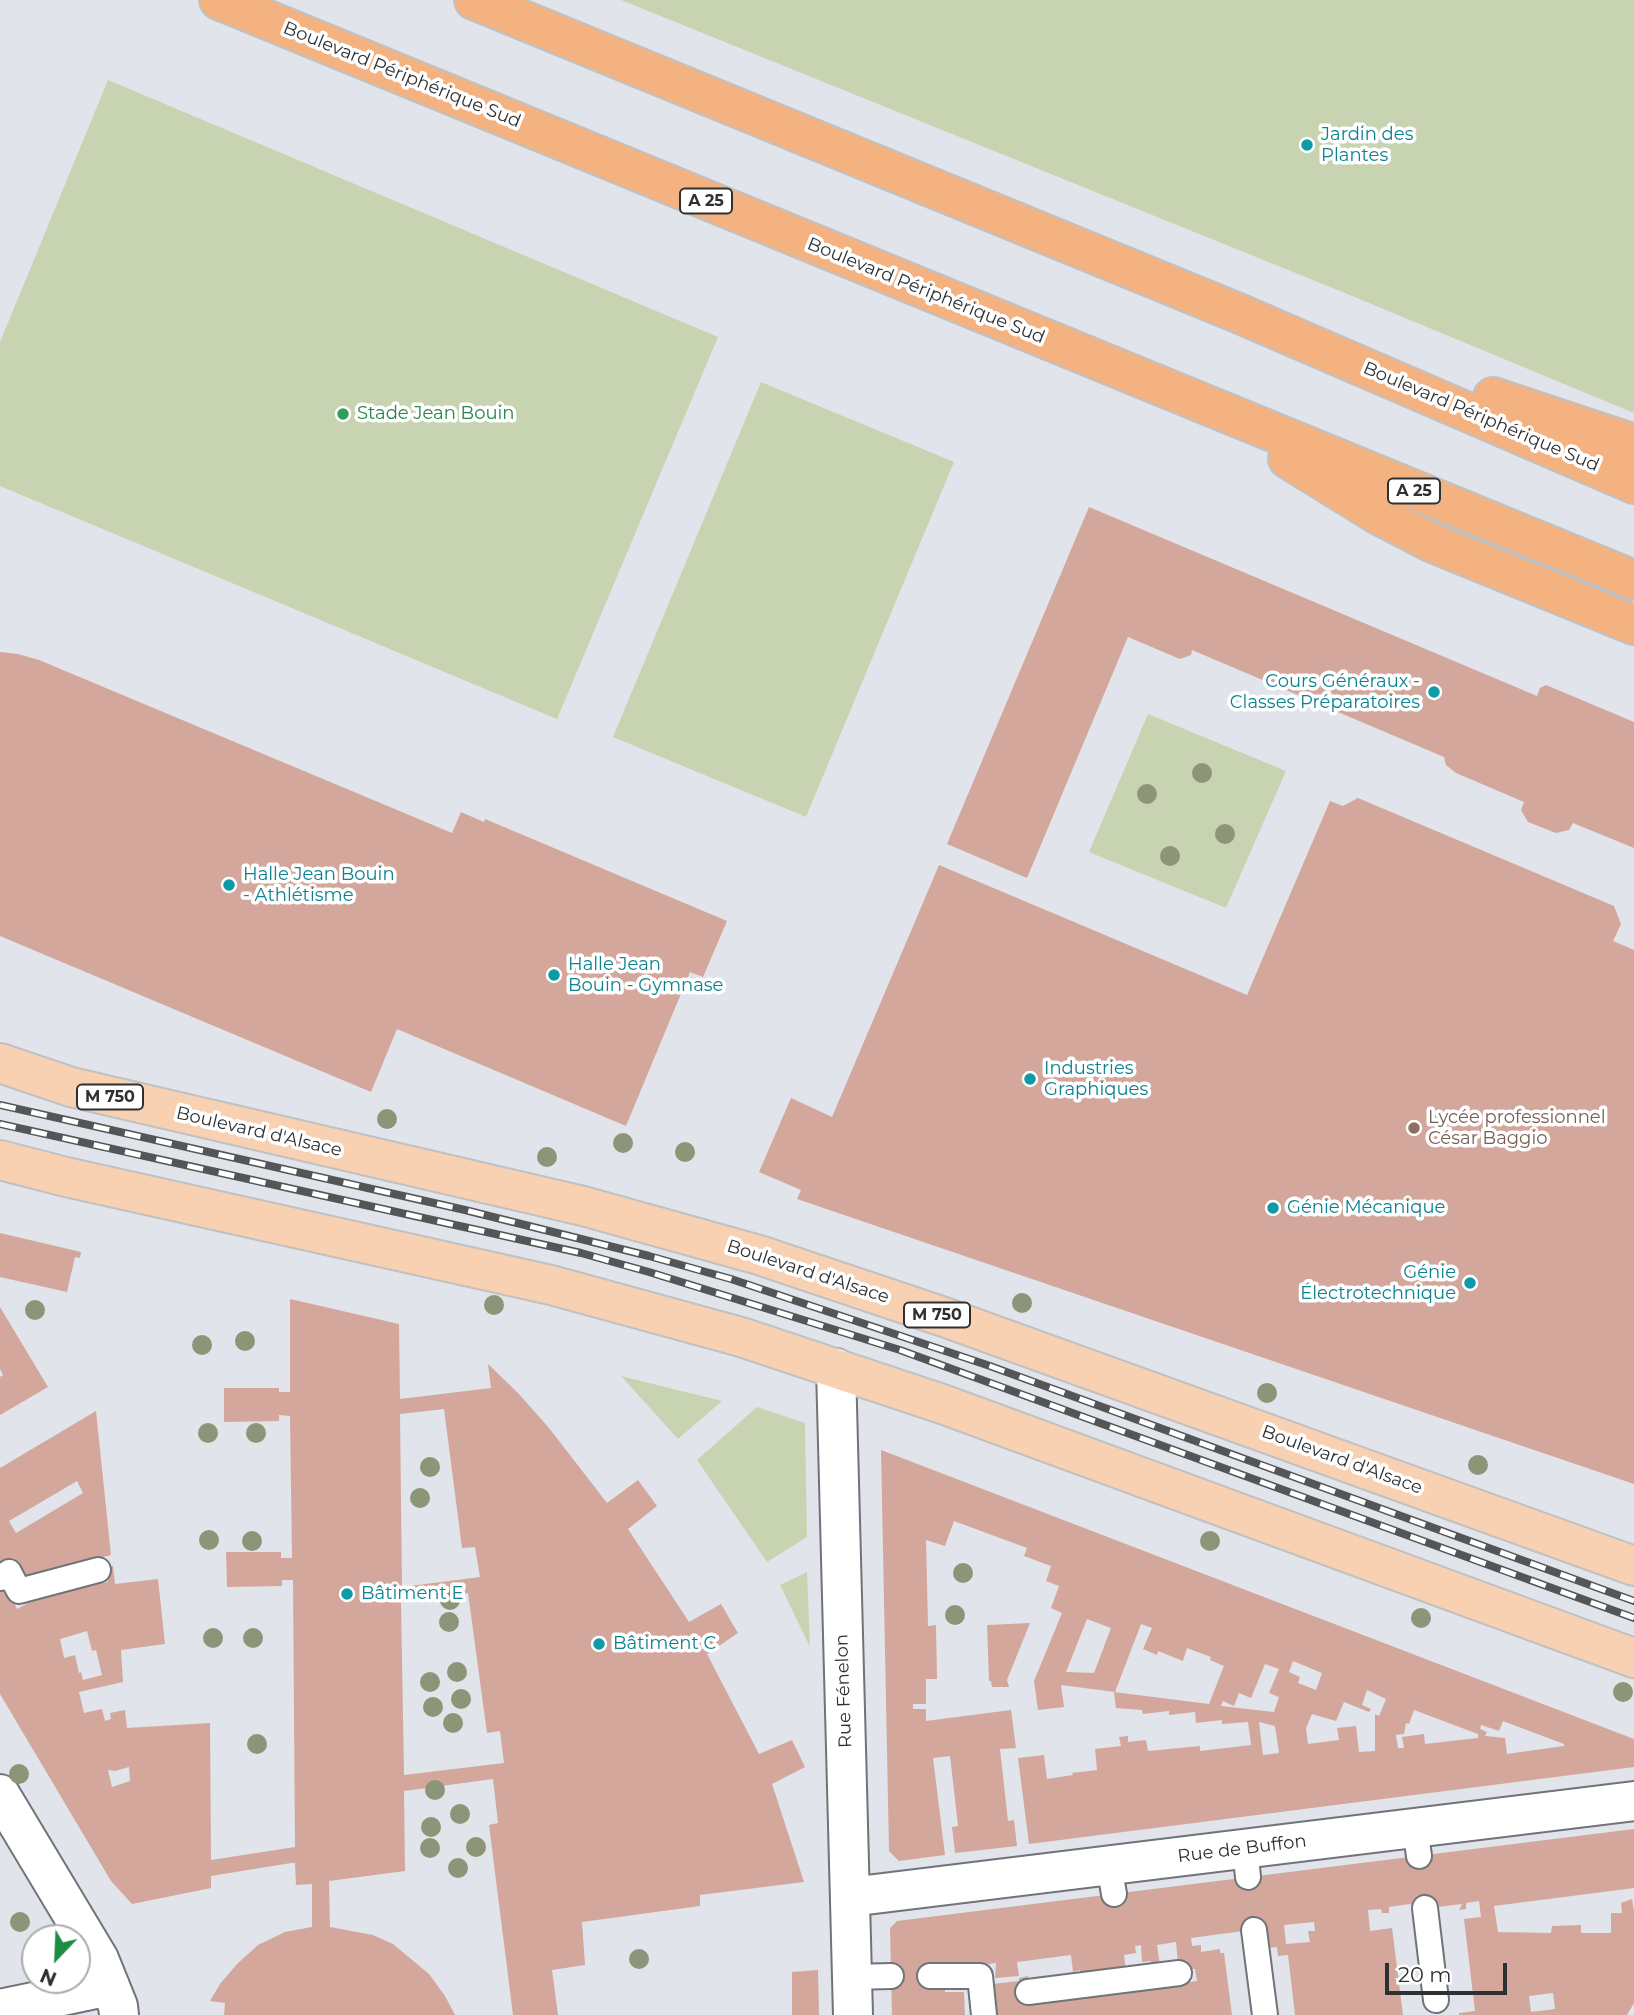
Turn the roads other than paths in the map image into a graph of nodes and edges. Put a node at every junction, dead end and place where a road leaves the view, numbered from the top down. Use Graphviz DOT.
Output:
graph roads {
  1 [pos="219,0"];
  2 [pos="474,0"];
  3 [pos="1238,313"];
  4 [pos="1194,401"];
  5 [pos="1634,444"];
  6 [pos="1634,484"];
  7 [pos="1634,580"];
  8 [pos="1634,625"];
  9 [pos="0,1063"];
  10 [pos="0,1160"];
  11 [pos="836,1368"];
  12 [pos="1634,1566"];
  13 [pos="98,1570"];
  14 [pos="1,1578"];
  15 [pos="1634,1658"];
  16 [pos="0,1794"];
  17 [pos="1634,1801"];
  18 [pos="850,1897"];
  19 [pos="1425,1908"];
  20 [pos="1254,1930"];
  21 [pos="1179,1973"];
  22 [pos="891,1976"];
  23 [pos="930,1976"];
  24 [pos="853,1977"];
  25 [pos="1028,1992"];
  26 [pos="115,2000"];
  27 [pos="1436,2000"];
  28 [pos="0,2009"];
  29 [pos="853,2015"];
  30 [pos="984,2015"];
  31 [pos="1265,2015"];
  1 -- 4 [label="highway, Boulevard Périphérique Sud / A 25"];
  2 -- 3 [label="highway, Boulevard Périphérique Sud"];
  3 -- 5 [label="highway"];
  3 -- 6 [label="highway, Boulevard Périphérique Sud"];
  4 -- 7 [label="highway, Boulevard Périphérique Sud / A 25"];
  4 -- 8 [label="highway"];
  9 -- 12 [label="main road, Boulevard d'Alsace / M 750"];
  10 -- 11 [label="main road"];
  11 -- 15 [label="main road"];
  11 -- 18 [label="street, Rue Fénelon"];
  13 -- 14 [label="lane"];
  16 -- 26 [label="street"];
  17 -- 18 [label="street, Rue de Buffon"];
  18 -- 24 [label="street, Rue Fénelon"];
  19 -- 27 [label="lane"];
  20 -- 31 [label="lane"];
  21 -- 25 [label="lane"];
  22 -- 24 [label="lane"];
  23 -- 30 [label="lane"];
  24 -- 29 [label="street, Rue Fénelon"];
  26 -- 28 [label="street"];
}
